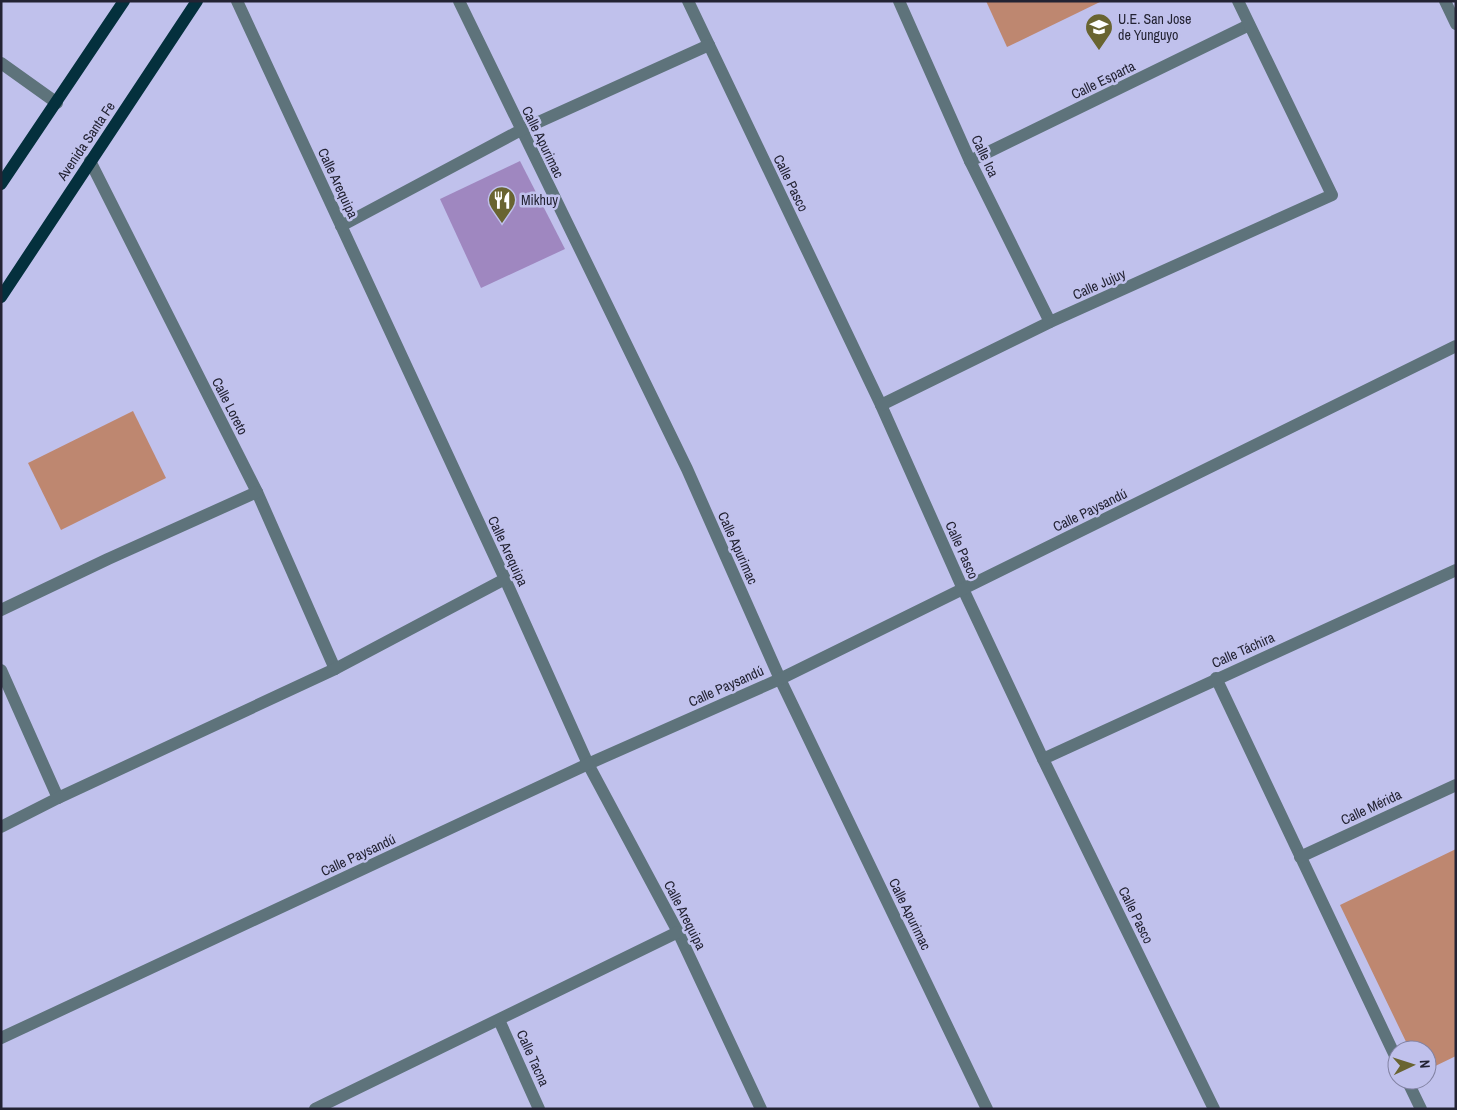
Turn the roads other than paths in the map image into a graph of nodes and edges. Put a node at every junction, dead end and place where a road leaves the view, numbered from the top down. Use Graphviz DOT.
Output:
graph roads {
  1 [pos="124,1"];
  2 [pos="197,1"];
  3 [pos="237,1"];
  4 [pos="459,1"];
  5 [pos="688,1"];
  6 [pos="899,1"];
  7 [pos="1238,1"];
  8 [pos="1445,1"];
  9 [pos="1456,24"];
  10 [pos="1249,26"];
  11 [pos="709,45"];
  12 [pos="1,63"];
  13 [pos="57,103"];
  14 [pos="521,130"];
  15 [pos="90,161"];
  16 [pos="970,161"];
  17 [pos="1,184"];
  18 [pos="341,226"];
  19 [pos="3,290"];
  20 [pos="1050,322"];
  21 [pos="1456,346"];
  22 [pos="880,405"];
  23 [pos="257,492"];
  24 [pos="1456,570"];
  25 [pos="505,579"];
  26 [pos="963,589"];
  27 [pos="1,610"];
  28 [pos="335,669"];
  29 [pos="1,670"];
  30 [pos="780,678"];
  31 [pos="1216,678"];
  32 [pos="1043,759"];
  33 [pos="588,764"];
  34 [pos="1456,785"];
  35 [pos="58,798"];
  36 [pos="1,827"];
  37 [pos="1300,857"];
  38 [pos="678,932"];
  39 [pos="499,1020"];
  40 [pos="1,1038"];
  41 [pos="1387,1040"];
  42 [pos="1411,1090"];
  43 [pos="315,1109"];
  44 [pos="539,1109"];
  45 [pos="761,1109"];
  46 [pos="987,1109"];
  47 [pos="1214,1109"];
  48 [pos="1420,1109"];
  1 -- 13 [label="main road"];
  2 -- 15 [label="main road, Avenida Santa Fe"];
  3 -- 18 [label="street, Calle Arequipa"];
  4 -- 14 [label="street, Calle Apurimac"];
  5 -- 11 [label="street, Calle Pasco"];
  6 -- 16 [label="street, Calle Ica"];
  7 -- 10 [label="street"];
  8 -- 9 [label="street"];
  10 -- 16 [label="street, Calle Esparta"];
  10 -- 20 [label="street, Calle Jujuy"];
  11 -- 14 [label="street"];
  11 -- 22 [label="street, Calle Pasco"];
  12 -- 13 [label="street"];
  13 -- 17 [label="main road"];
  14 -- 18 [label="street"];
  14 -- 30 [label="street, Calle Apurimac"];
  15 -- 19 [label="main road, Avenida Santa Fe"];
  15 -- 23 [label="street, Calle Loreto"];
  16 -- 20 [label="street, Calle Ica"];
  18 -- 25 [label="street, Calle Arequipa"];
  20 -- 22 [label="street, Calle Jujuy"];
  21 -- 26 [label="street, Calle Paysandú"];
  22 -- 26 [label="street, Calle Pasco"];
  23 -- 27 [label="street"];
  23 -- 28 [label="street, Calle Loreto"];
  24 -- 31 [label="street, Calle Táchira"];
  25 -- 28 [label="street"];
  25 -- 33 [label="street, Calle Arequipa"];
  26 -- 30 [label="street, Calle Paysandú"];
  26 -- 32 [label="street, Calle Pasco"];
  28 -- 35 [label="street"];
  29 -- 35 [label="street"];
  30 -- 33 [label="street, Calle Paysandú"];
  30 -- 46 [label="street, Calle Apurimac"];
  31 -- 32 [label="street, Calle Táchira"];
  31 -- 37 [label="street"];
  32 -- 47 [label="street, Calle Pasco"];
  33 -- 38 [label="street, Calle Arequipa"];
  33 -- 40 [label="street, Calle Paysandú"];
  34 -- 37 [label="street, Calle Mérida"];
  35 -- 36 [label="street"];
  37 -- 41 [label="street"];
  38 -- 39 [label="street"];
  38 -- 45 [label="street, Calle Arequipa"];
  39 -- 43 [label="street"];
  39 -- 44 [label="street, Calle Tacna"];
  42 -- 48 [label="street"];
}
